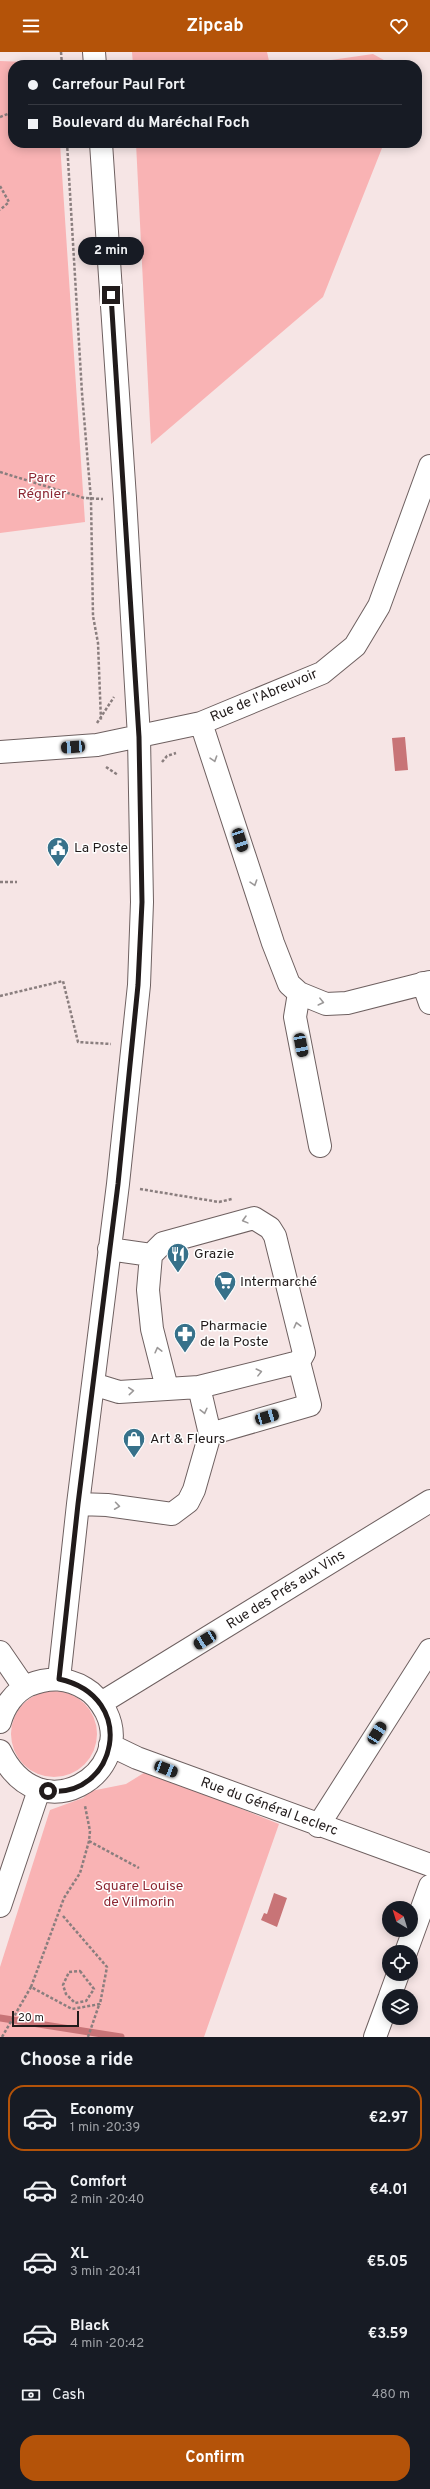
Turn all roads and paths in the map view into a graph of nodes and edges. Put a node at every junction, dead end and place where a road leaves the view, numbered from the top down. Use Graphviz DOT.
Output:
graph roads {
  1 [pos="67,148"];
  2 [pos="101,148"];
  3 [pos="0,186"];
  4 [pos="0,210"];
  5 [pos="0,472"];
  6 [pos="429,474"];
  7 [pos="125,498"];
  8 [pos="91,500"];
  9 [pos="115,695"];
  10 [pos="101,715"];
  11 [pos="201,723"];
  12 [pos="102,727"];
  13 [pos="96,728"];
  14 [pos="139,737"];
  15 [pos="0,752"];
  16 [pos="178,752"];
  17 [pos="101,766"];
  18 [pos="160,767"];
  19 [pos="120,776"];
  20 [pos="0,882"];
  21 [pos="17,882"];
  22 [pos="428,989"];
  23 [pos="299,993"];
  24 [pos="0,996"];
  25 [pos="133,1045"];
  26 [pos="320,1146"];
  27 [pos="118,1184"];
  28 [pos="239,1198"];
  29 [pos="109,1249"];
  30 [pos="151,1255"];
  31 [pos="299,1362"];
  32 [pos="93,1384"];
  33 [pos="199,1387"];
  34 [pos="167,1388"];
  35 [pos="210,1434"];
  36 [pos="430,1501"];
  37 [pos="78,1504"];
  38 [pos="430,1650"];
  39 [pos="0,1652"];
  40 [pos="59,1679"];
  41 [pos="24,1687"];
  42 [pos="101,1703"];
  43 [pos="1,1716"];
  44 [pos="110,1745"];
  45 [pos="0,1751"];
  46 [pos="77,1788"];
  47 [pos="38,1790"];
  48 [pos="318,1826"];
  49 [pos="89,1841"];
  50 [pos="430,1865"];
  51 [pos="139,1868"];
  52 [pos="430,1886"];
  53 [pos="0,1906"];
  54 [pos="63,1916"];
  55 [pos="409,1945"];
  56 [pos="63,1985"];
  57 [pos="31,1987"];
  58 [pos="100,2004"];
  59 [pos="382,2018"];
  60 [pos="2,2037"];
  61 [pos="88,2037"];
  62 [pos="375,2037"];
  1 -- 8 [label="path"];
  2 -- 7 [label="street"];
  3 -- 4 [label="path"];
  5 -- 8 [label="path"];
  6 -- 11 [label="street, Rue de l'Abreuvoir"];
  7 -- 8 [label="path"];
  7 -- 14 [label="street"];
  8 -- 10 [label="path"];
  9 -- 10 [label="path"];
  10 -- 12 [label="path"];
  10 -- 13 [label="path"];
  11 -- 14 [label="street, Rue de l'Abreuvoir"];
  11 -- 23 [label="street, one-way"];
  14 -- 15 [label="street, Rue de l'Abreuvoir"];
  14 -- 25 [label="street"];
  16 -- 18 [label="path"];
  17 -- 19 [label="path"];
  20 -- 21 [label="path"];
  23 -- 22 [label="street, one-way"];
  23 -- 26 [label="street"];
  24 -- 25 [label="path"];
  25 -- 27 [label="street"];
  27 -- 28 [label="path"];
  27 -- 29 [label="street"];
  29 -- 30 [label="street"];
  29 -- 32 [label="street"];
  31 -- 30 [label="street, one-way"];
  34 -- 30 [label="street, one-way"];
  33 -- 31 [label="street, one-way"];
  31 -- 35 [label="street"];
  32 -- 34 [label="street, one-way"];
  32 -- 37 [label="street"];
  33 -- 34 [label="street"];
  33 -- 35 [label="street, one-way"];
  37 -- 35 [label="street, one-way"];
  36 -- 42 [label="street, Rue des Prés aux Vins"];
  37 -- 40 [label="street"];
  38 -- 48 [label="street"];
  39 -- 41 [label="street"];
  40 -- 41 [label="street"];
  40 -- 42 [label="street"];
  41 -- 43 [label="street"];
  42 -- 44 [label="street"];
  44 -- 46 [label="street"];
  44 -- 48 [label="street, Rue du Général Leclerc"];
  45 -- 47 [label="street"];
  46 -- 47 [label="street"];
  46 -- 49 [label="path"];
  47 -- 53 [label="street"];
  48 -- 50 [label="street, Rue du Général Leclerc"];
  49 -- 51 [label="path"];
  49 -- 57 [label="path"];
  52 -- 55 [label="street"];
  54 -- 58 [label="path"];
  56 -- 56 [label="path"];
  57 -- 58 [label="path"];
  57 -- 60 [label="path"];
  58 -- 61 [label="path"];
  59 -- 62 [label="street"];
}
